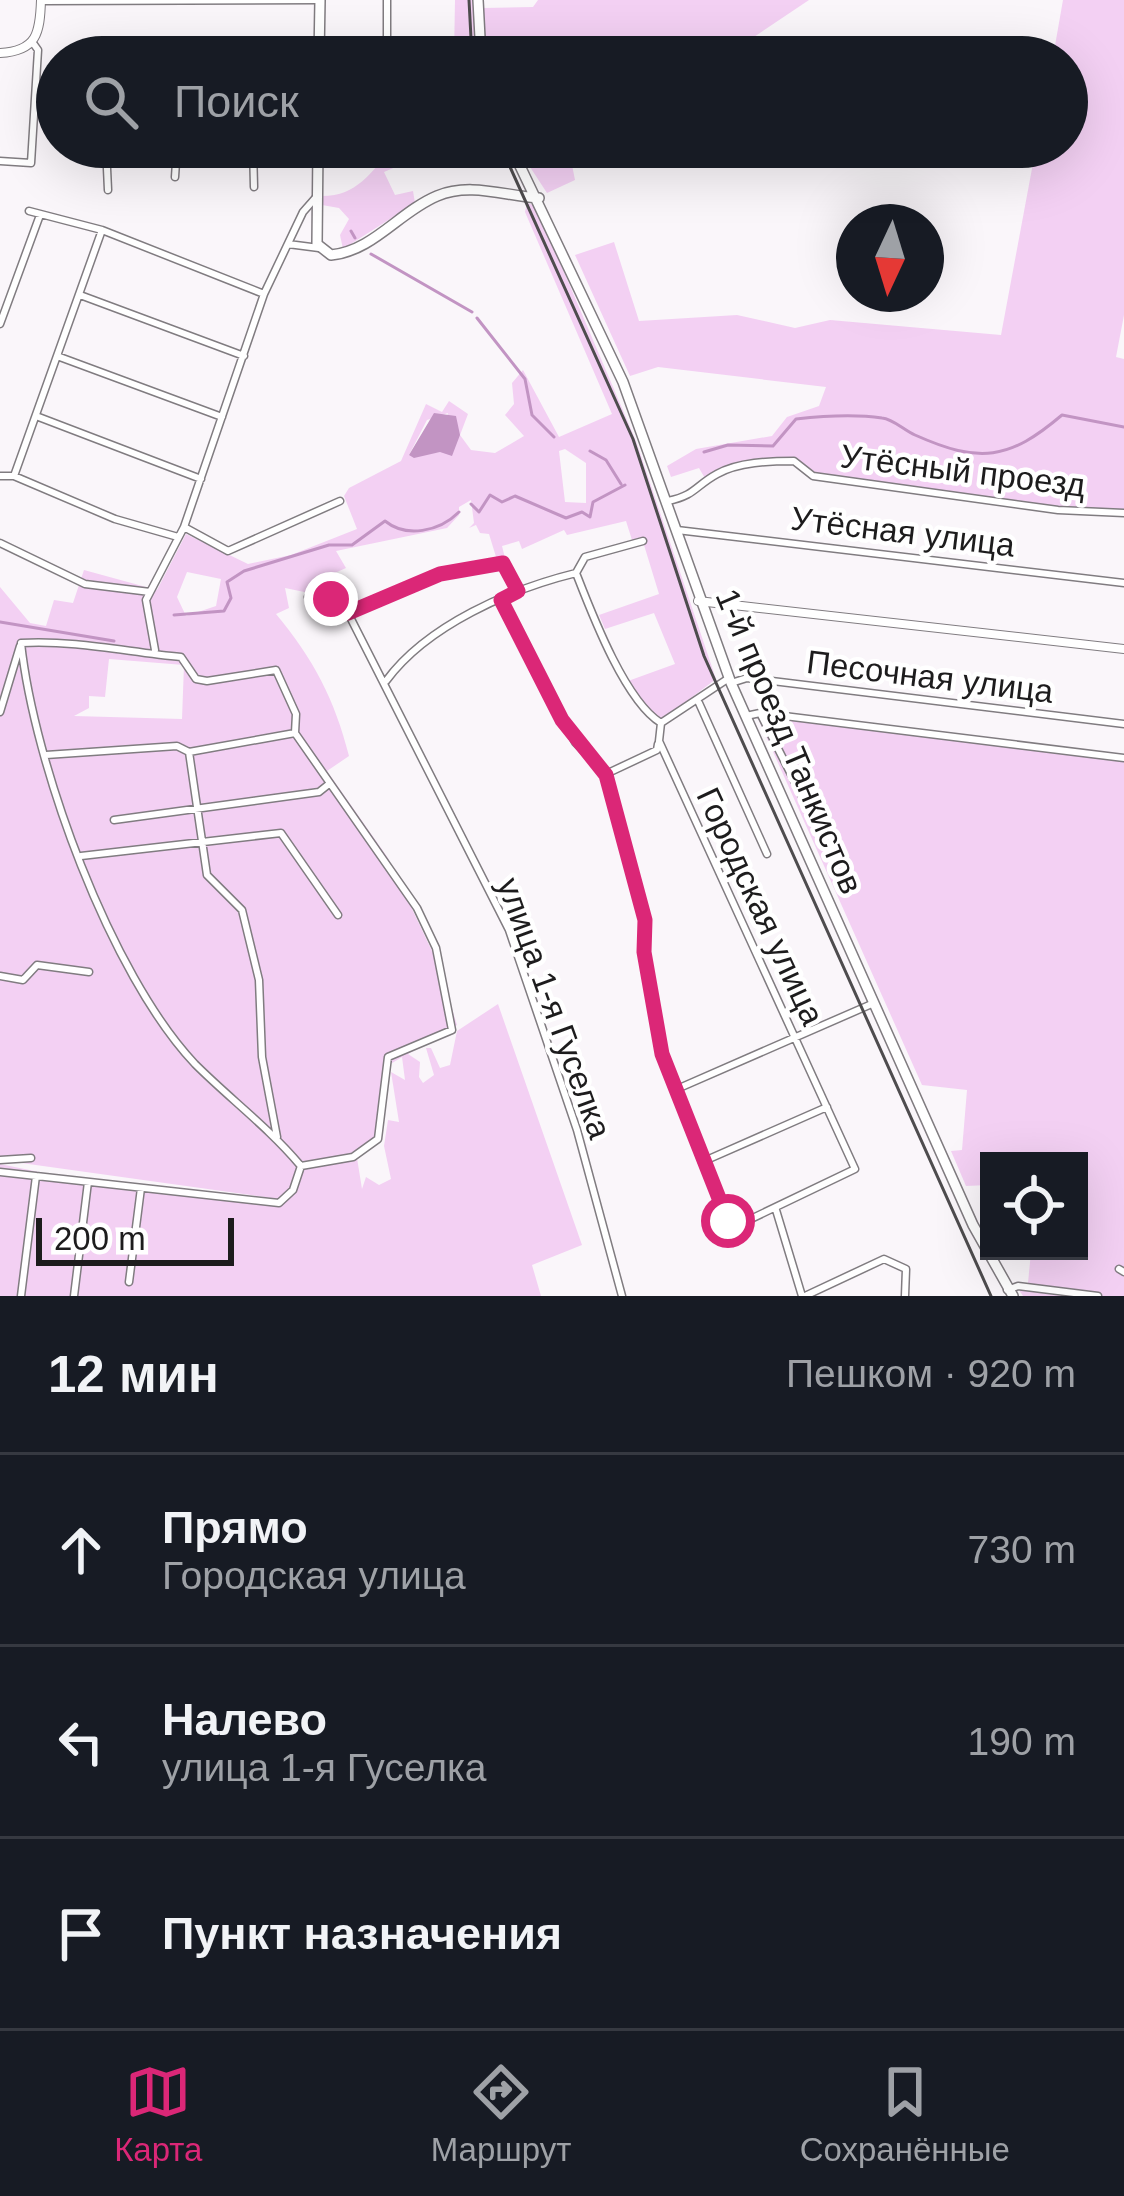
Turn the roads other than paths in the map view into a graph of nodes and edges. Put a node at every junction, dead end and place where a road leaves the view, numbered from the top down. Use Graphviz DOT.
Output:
graph roads {
  1 [pos="41,0"];
  2 [pos="320,0"];
  3 [pos="387,0"];
  4 [pos="478,0"];
  5 [pos="37,36"];
  6 [pos="319,36"];
  7 [pos="387,36"];
  8 [pos="480,36"];
  9 [pos="36,37"];
  10 [pos="33,43"];
  11 [pos="36,47"];
  12 [pos="0,53"];
  13 [pos="36,82"];
  14 [pos="0,161"];
  15 [pos="107,168"];
  16 [pos="176,168"];
  17 [pos="254,168"];
  18 [pos="318,168"];
  19 [pos="522,168"];
  20 [pos="175,177"];
  21 [pos="254,187"];
  22 [pos="108,190"];
  23 [pos="505,192"];
  24 [pos="318,195"];
  25 [pos="539,197"];
  26 [pos="28,211"];
  27 [pos="40,215"];
  28 [pos="102,230"];
  29 [pos="288,244"];
  30 [pos="319,248"];
  31 [pos="264,294"];
  32 [pos="80,296"];
  33 [pos="0,324"];
  34 [pos="57,356"];
  35 [pos="244,356"];
  36 [pos="35,416"];
  37 [pos="222,417"];
  38 [pos="0,476"];
  39 [pos="14,476"];
  40 [pos="201,479"];
  41 [pos="668,501"];
  42 [pos="340,502"];
  43 [pos="1124,513"];
  44 [pos="184,527"];
  45 [pos="676,530"];
  46 [pos="178,537"];
  47 [pos="643,541"];
  48 [pos="0,543"];
  49 [pos="576,573"];
  50 [pos="1124,583"];
  51 [pos="518,591"];
  52 [pos="150,592"];
  53 [pos="308,597"];
  54 [pos="501,600"];
  55 [pos="698,601"];
  56 [pos="348,613"];
  57 [pos="21,643"];
  58 [pos="1124,649"];
  59 [pos="156,651"];
  60 [pos="386,681"];
  61 [pos="730,681"];
  62 [pos="699,703"];
  63 [pos="0,712"];
  64 [pos="760,713"];
  65 [pos="746,716"];
  66 [pos="661,723"];
  67 [pos="1124,724"];
  68 [pos="296,733"];
  69 [pos="659,741"];
  70 [pos="189,752"];
  71 [pos="44,755"];
  72 [pos="1124,758"];
  73 [pos="606,775"];
  74 [pos="329,784"];
  75 [pos="807,806"];
  76 [pos="197,813"];
  77 [pos="114,820"];
  78 [pos="204,846"];
  79 [pos="766,854"];
  80 [pos="79,857"];
  81 [pos="338,915"];
  82 [pos="89,972"];
  83 [pos="0,976"];
  84 [pos="874,1003"];
  85 [pos="796,1039"];
  86 [pos="676,1089"];
  87 [pos="827,1107"];
  88 [pos="277,1137"];
  89 [pos="31,1158"];
  90 [pos="0,1160"];
  91 [pos="702,1162"];
  92 [pos="301,1166"];
  93 [pos="0,1172"];
  94 [pos="36,1176"];
  95 [pos="88,1182"];
  96 [pos="141,1188"];
  97 [pos="776,1210"];
  98 [pos="129,1282"];
  99 [pos="1010,1293"];
  100 [pos="21,1296"];
  101 [pos="74,1296"];
  102 [pos="622,1296"];
  103 [pos="803,1296"];
  104 [pos="905,1296"];
  105 [pos="1098,1296"];
  1 -- 2 [label="street"];
  1 -- 5 [label="street"];
  2 -- 6 [label="main road"];
  3 -- 7 [label="street"];
  4 -- 8 [label="main road"];
  9 -- 10 [label="street"];
  10 -- 11 [label="street"];
  10 -- 12 [label="street"];
  13 -- 14 [label="street"];
  15 -- 22 [label="street"];
  16 -- 20 [label="street"];
  17 -- 21 [label="street"];
  18 -- 24 [label="main road"];
  19 -- 23 [label="main road"];
  19 -- 25 [label="main road, 1-й проезд Танкистов"];
  23 -- 25 [label="main road"];
  23 -- 30 [label="main road"];
  24 -- 29 [label="street"];
  24 -- 30 [label="main road"];
  25 -- 41 [label="main road, 1-й проезд Танкистов"];
  26 -- 27 [label="street"];
  27 -- 28 [label="street"];
  27 -- 33 [label="street"];
  28 -- 31 [label="street"];
  28 -- 32 [label="street"];
  29 -- 30 [label="street"];
  29 -- 31 [label="street"];
  31 -- 35 [label="street"];
  32 -- 34 [label="street"];
  32 -- 35 [label="street"];
  34 -- 36 [label="street"];
  34 -- 37 [label="street"];
  35 -- 37 [label="street"];
  36 -- 39 [label="street"];
  36 -- 40 [label="street"];
  37 -- 40 [label="street"];
  38 -- 39 [label="street"];
  39 -- 46 [label="street"];
  40 -- 44 [label="street"];
  41 -- 43 [label="street, Утёсный проезд"];
  41 -- 45 [label="main road, 1-й проезд Танкистов"];
  42 -- 44 [label="street"];
  44 -- 46 [label="street"];
  45 -- 50 [label="street, Утёсная улица"];
  45 -- 55 [label="main road, 1-й проезд Танкистов"];
  46 -- 52 [label="street"];
  47 -- 49 [label="street"];
  48 -- 52 [label="street"];
  49 -- 51 [label="street"];
  49 -- 66 [label="street"];
  51 -- 54 [label="street"];
  51 -- 56 [label="street"];
  52 -- 59 [label="street"];
  53 -- 56 [label="street"];
  54 -- 60 [label="street"];
  54 -- 73 [label="street, Городская улица"];
  55 -- 58 [label="street"];
  55 -- 61 [label="main road, 1-й проезд Танкистов"];
  56 -- 60 [label="street, улица 1-я Гуселка"];
  57 -- 59 [label="street"];
  57 -- 63 [label="street"];
  57 -- 71 [label="street"];
  59 -- 68 [label="street"];
  60 -- 102 [label="street, улица 1-я Гуселка"];
  61 -- 62 [label="street"];
  61 -- 65 [label="main road, 1-й проезд Танкистов"];
  61 -- 67 [label="street, Песочная улица"];
  62 -- 66 [label="street"];
  62 -- 79 [label="street"];
  64 -- 65 [label="street"];
  64 -- 72 [label="street"];
  64 -- 75 [label="street"];
  65 -- 84 [label="main road, 1-й проезд Танкистов"];
  66 -- 69 [label="street"];
  68 -- 70 [label="street"];
  68 -- 74 [label="street"];
  69 -- 73 [label="street"];
  69 -- 85 [label="street, Городская улица"];
  70 -- 71 [label="street"];
  70 -- 76 [label="street"];
  71 -- 80 [label="street"];
  73 -- 86 [label="street, Городская улица"];
  74 -- 76 [label="street"];
  74 -- 92 [label="street"];
  76 -- 77 [label="street"];
  76 -- 78 [label="street"];
  78 -- 80 [label="street"];
  78 -- 81 [label="street"];
  78 -- 88 [label="street"];
  80 -- 88 [label="street"];
  82 -- 83 [label="street"];
  84 -- 85 [label="street"];
  84 -- 99 [label="main road, 1-й проезд Танкистов"];
  85 -- 86 [label="street"];
  85 -- 87 [label="street, Городская улица"];
  86 -- 91 [label="street, Городская улица"];
  87 -- 91 [label="street"];
  87 -- 97 [label="street, Городская улица"];
  88 -- 92 [label="street"];
  89 -- 90 [label="street"];
  91 -- 97 [label="street, Городская улица"];
  92 -- 96 [label="street"];
  93 -- 94 [label="street"];
  94 -- 95 [label="street"];
  94 -- 100 [label="street"];
  95 -- 96 [label="street"];
  95 -- 101 [label="street"];
  96 -- 98 [label="street"];
  97 -- 103 [label="street"];
  99 -- 105 [label="street"];
  103 -- 104 [label="street"];
}
